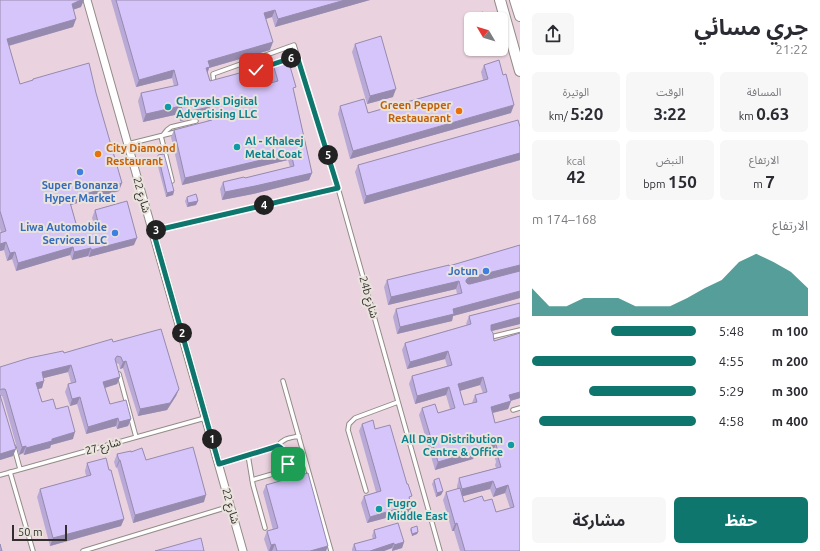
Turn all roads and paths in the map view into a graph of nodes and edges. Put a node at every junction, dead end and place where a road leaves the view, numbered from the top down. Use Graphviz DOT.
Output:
graph roads {
  1 [pos="87,0"];
  2 [pos="500,0"];
  3 [pos="515,0"];
  4 [pos="520,16"];
  5 [pos="297,56"];
  6 [pos="252,71"];
  7 [pos="520,71"];
  8 [pos="222,81"];
  9 [pos="196,121"];
  10 [pos="184,130"];
  11 [pos="162,135"];
  12 [pos="128,144"];
  13 [pos="172,181"];
  14 [pos="338,188"];
  15 [pos="153,231"];
  16 [pos="520,330"];
  17 [pos="491,337"];
  18 [pos="116,366"];
  19 [pos="284,381"];
  20 [pos="398,402"];
  21 [pos="520,408"];
  22 [pos="513,410"];
  23 [pos="206,418"];
  24 [pos="299,436"];
  25 [pos="136,437"];
  26 [pos="13,444"];
  27 [pos="278,446"];
  28 [pos="248,455"];
  29 [pos="219,464"];
  30 [pos="20,469"];
  31 [pos="10,472"];
  32 [pos="0,475"];
  33 [pos="252,480"];
  34 [pos="366,491"];
  35 [pos="231,506"];
  36 [pos="265,528"];
  37 [pos="33,551"];
  38 [pos="83,551"];
  39 [pos="243,551"];
  40 [pos="331,551"];
  41 [pos="440,551"];
  1 -- 12 [label="street, شارع 22"];
  2 -- 7 [label="street"];
  3 -- 4 [label="street"];
  5 -- 6 [label="lane"];
  5 -- 8 [label="lane, 24b شارع"];
  5 -- 14 [label="lane, 24b شارع"];
  9 -- 11 [label="lane"];
  10 -- 11 [label="lane"];
  11 -- 12 [label="lane"];
  11 -- 13 [label="lane"];
  12 -- 15 [label="street, شارع 22"];
  14 -- 15 [label="lane"];
  14 -- 20 [label="lane, 24b شارع"];
  15 -- 23 [label="street, شارع 22"];
  16 -- 17 [label="lane"];
  18 -- 25 [label="lane"];
  19 -- 24 [label="lane"];
  20 -- 34 [label="lane"];
  20 -- 41 [label="lane, 24b شارع"];
  21 -- 22 [label="lane"];
  23 -- 25 [label="lane, شارع 27"];
  23 -- 29 [label="street, شارع 22"];
  24 -- 27 [label="lane"];
  24 -- 40 [label="lane"];
  25 -- 30 [label="lane, شارع 27"];
  26 -- 30 [label="lane"];
  27 -- 28 [label="lane"];
  27 -- 33 [label="lane"];
  28 -- 29 [label="lane"];
  28 -- 33 [label="lane"];
  29 -- 35 [label="street, شارع 22"];
  30 -- 31 [label="lane, شارع 27"];
  31 -- 32 [label="lane, شارع 27"];
  31 -- 37 [label="lane"];
  33 -- 36 [label="lane"];
  35 -- 38 [label="lane"];
  35 -- 39 [label="street, شارع 22"];
}
